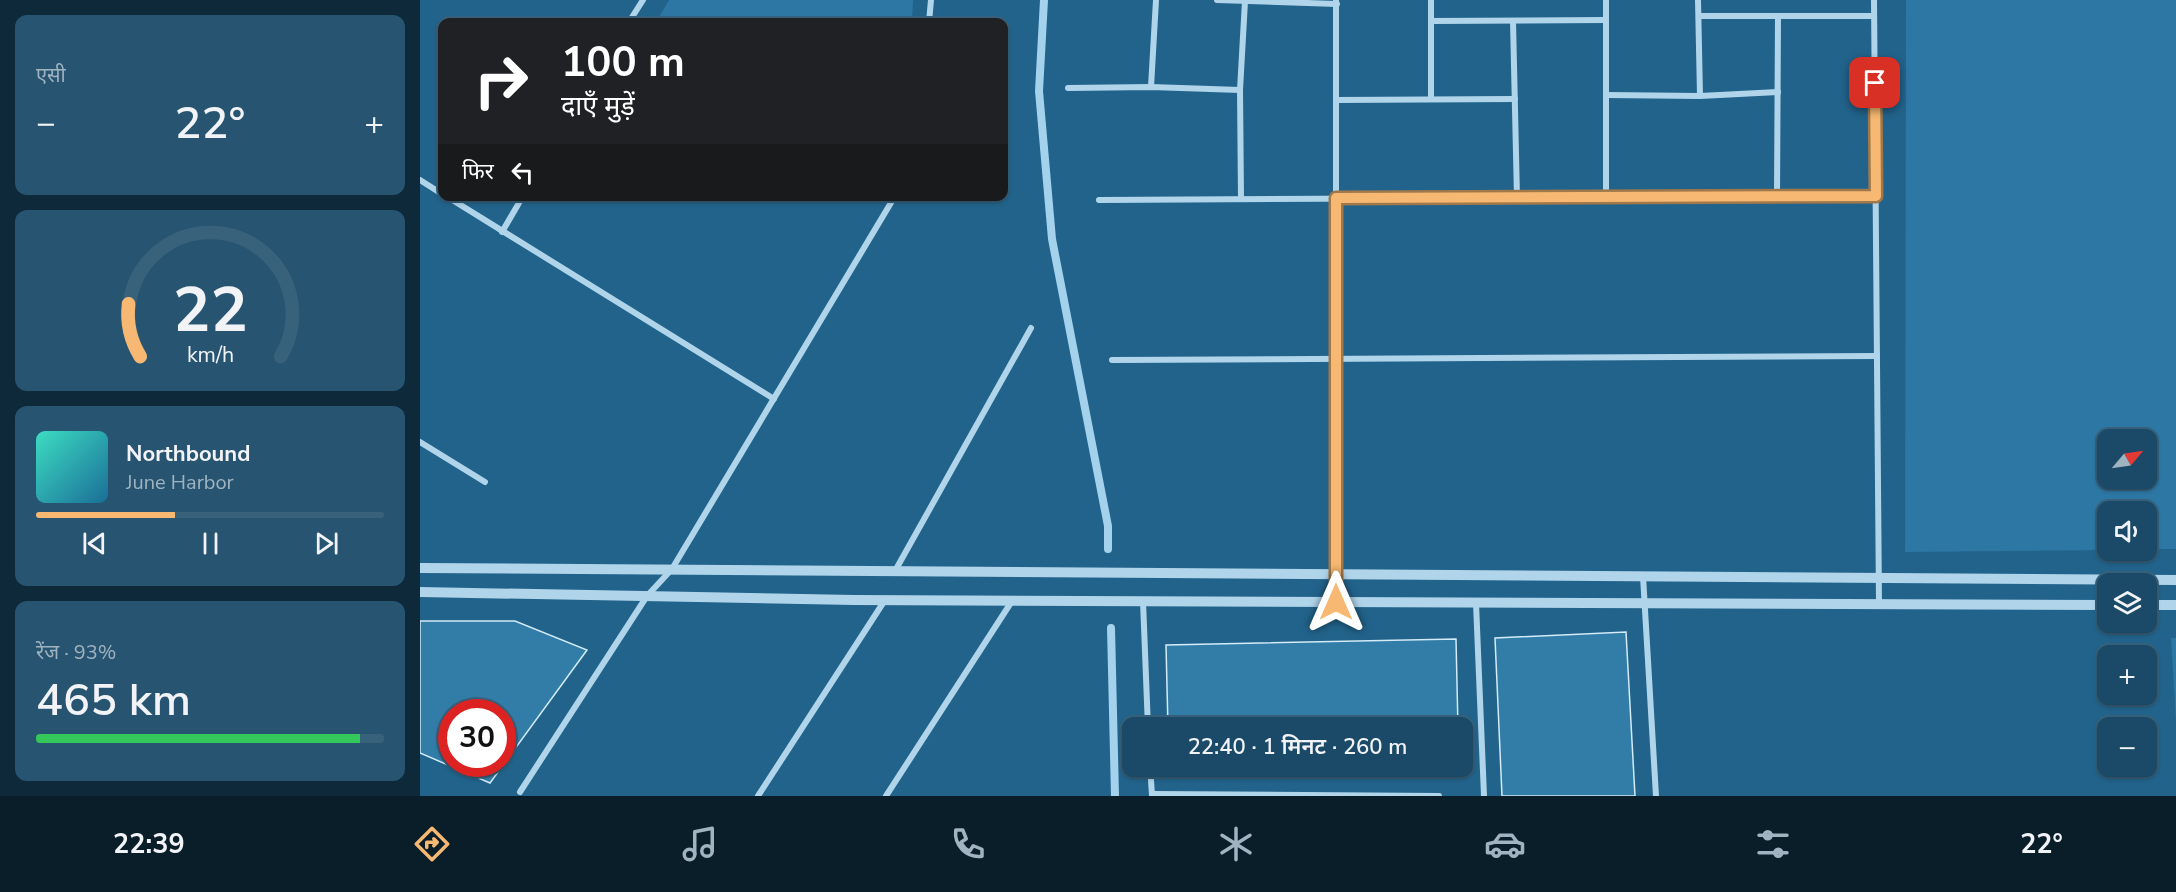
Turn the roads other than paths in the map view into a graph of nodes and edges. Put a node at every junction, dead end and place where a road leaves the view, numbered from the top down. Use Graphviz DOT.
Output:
graph roads {
  1 [pos="643,0"];
  2 [pos="931,0"];
  3 [pos="1156,0"];
  4 [pos="1217,0"];
  5 [pos="1431,0"];
  6 [pos="1606,0"];
  7 [pos="1698,0"];
  8 [pos="1874,0"];
  9 [pos="1245,1"];
  10 [pos="1336,2"];
  11 [pos="1699,16"];
  12 [pos="1778,16"];
  13 [pos="1874,16"];
  14 [pos="632,18"];
  15 [pos="929,18"];
  16 [pos="1606,20"];
  17 [pos="1431,21"];
  18 [pos="1512,21"];
  19 [pos="1151,87"];
  20 [pos="1068,88"];
  21 [pos="1240,90"];
  22 [pos="1778,92"];
  23 [pos="1606,95"];
  24 [pos="1700,96"];
  25 [pos="1431,99"];
  26 [pos="1515,99"];
  27 [pos="1336,100"];
  28 [pos="420,180"];
  29 [pos="438,191"];
  30 [pos="1777,196"];
  31 [pos="1876,196"];
  32 [pos="1606,197"];
  33 [pos="1336,198"];
  34 [pos="1517,198"];
  35 [pos="1241,199"];
  36 [pos="1099,200"];
  37 [pos="454,201"];
  38 [pos="521,201"];
  39 [pos="892,201"];
  40 [pos="502,232"];
  41 [pos="1031,328"];
  42 [pos="1877,356"];
  43 [pos="1336,359"];
  44 [pos="1112,360"];
  45 [pos="774,399"];
  46 [pos="420,442"];
  47 [pos="485,482"];
  48 [pos="420,567"];
  49 [pos="672,569"];
  50 [pos="895,571"];
  51 [pos="1336,574"];
  52 [pos="1643,576"];
  53 [pos="1879,578"];
  54 [pos="2176,580"];
  55 [pos="420,592"];
  56 [pos="647,596"];
  57 [pos="885,600"];
  58 [pos="1012,601"];
  59 [pos="1143,601"];
  60 [pos="1336,602"];
  61 [pos="1476,603"];
  62 [pos="1645,603"];
  63 [pos="1879,604"];
  64 [pos="2097,604"];
  65 [pos="2157,605"];
  66 [pos="2176,605"];
  67 [pos="1148,717"];
  68 [pos="1151,777"];
  69 [pos="520,792"];
  70 [pos="1152,795"];
  71 [pos="758,796"];
  72 [pos="886,796"];
  73 [pos="1311,796"];
  74 [pos="1439,796"];
  75 [pos="1484,796"];
  76 [pos="1656,796"];
  1 -- 14 [label="street"];
  2 -- 15 [label="street"];
  3 -- 19 [label="street"];
  4 -- 9 [label="street"];
  5 -- 17 [label="street"];
  6 -- 16 [label="street"];
  7 -- 11 [label="street"];
  8 -- 13 [label="street"];
  9 -- 10 [label="street"];
  9 -- 21 [label="street"];
  10 -- 27 [label="street"];
  11 -- 12 [label="street"];
  11 -- 24 [label="street"];
  12 -- 13 [label="street"];
  12 -- 22 [label="street"];
  13 -- 31 [label="street"];
  16 -- 18 [label="street"];
  16 -- 23 [label="street"];
  17 -- 18 [label="street"];
  17 -- 25 [label="street"];
  18 -- 26 [label="street"];
  19 -- 20 [label="street"];
  19 -- 21 [label="street"];
  21 -- 35 [label="street"];
  22 -- 24 [label="street"];
  22 -- 30 [label="street"];
  23 -- 24 [label="street"];
  23 -- 32 [label="street"];
  25 -- 26 [label="street"];
  25 -- 27 [label="street"];
  26 -- 34 [label="street"];
  27 -- 33 [label="street"];
  28 -- 29 [label="street"];
  30 -- 31 [label="street"];
  30 -- 32 [label="street"];
  31 -- 42 [label="street"];
  32 -- 34 [label="street"];
  33 -- 34 [label="street"];
  33 -- 35 [label="street"];
  33 -- 43 [label="street"];
  35 -- 36 [label="street"];
  37 -- 40 [label="street"];
  38 -- 40 [label="street"];
  39 -- 45 [label="street"];
  40 -- 45 [label="street"];
  41 -- 50 [label="street"];
  42 -- 43 [label="street"];
  42 -- 53 [label="street"];
  43 -- 44 [label="street"];
  43 -- 51 [label="street"];
  45 -- 49 [label="street"];
  46 -- 47 [label="street"];
  48 -- 49 [label="street"];
  49 -- 50 [label="street"];
  49 -- 56 [label="street"];
  50 -- 51 [label="street"];
  51 -- 52 [label="street"];
  51 -- 60 [label="street"];
  52 -- 53 [label="street"];
  52 -- 62 [label="street"];
  53 -- 54 [label="street"];
  53 -- 63 [label="street"];
  55 -- 56 [label="street"];
  56 -- 57 [label="street"];
  56 -- 69 [label="street"];
  57 -- 58 [label="street"];
  57 -- 71 [label="street"];
  58 -- 59 [label="street"];
  58 -- 72 [label="street"];
  59 -- 60 [label="street"];
  59 -- 67 [label="street"];
  60 -- 61 [label="street"];
  61 -- 62 [label="street"];
  61 -- 75 [label="street"];
  62 -- 63 [label="street"];
  62 -- 76 [label="street"];
  63 -- 64 [label="street"];
  65 -- 66 [label="street"];
  68 -- 70 [label="street"];
  70 -- 73 [label="street"];
  73 -- 74 [label="street"];
}
